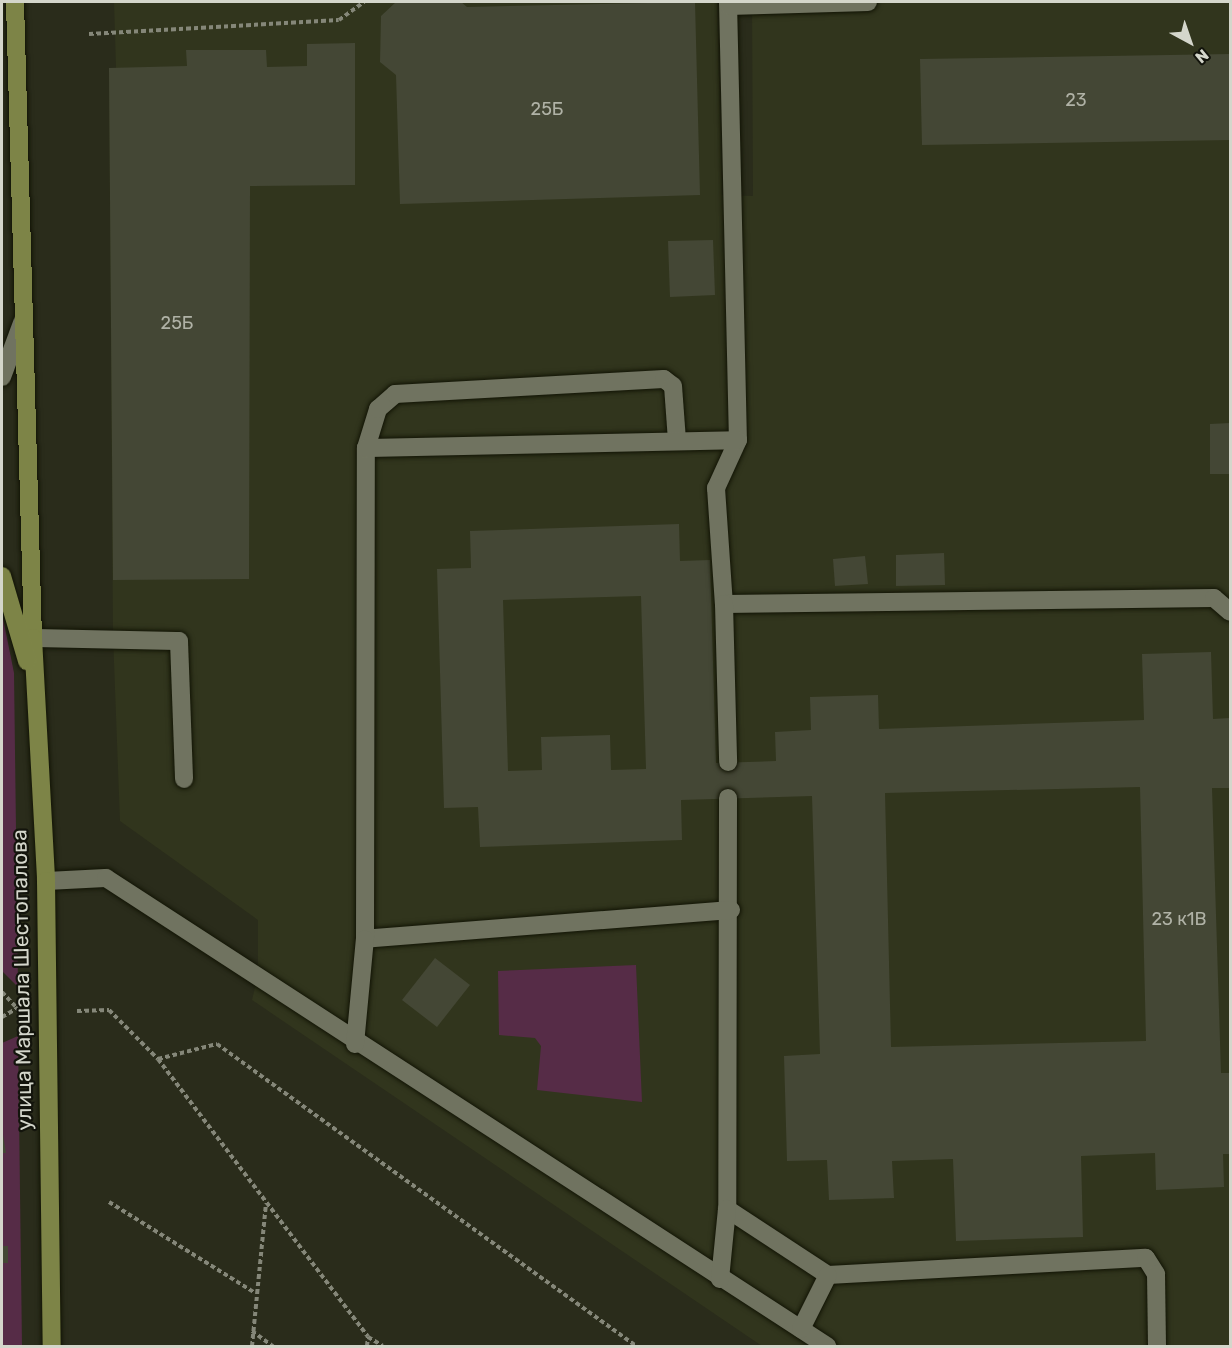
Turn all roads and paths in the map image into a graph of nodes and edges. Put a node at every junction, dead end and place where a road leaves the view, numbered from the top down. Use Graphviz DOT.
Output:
graph roads {
  1 [pos="15,2"];
  2 [pos="364,2"];
  3 [pos="868,2"];
  4 [pos="728,4"];
  5 [pos="89,34"];
  6 [pos="22,321"];
  7 [pos="2,377"];
  8 [pos="677,440"];
  9 [pos="738,440"];
  10 [pos="366,448"];
  11 [pos="2,576"];
  12 [pos="724,604"];
  13 [pos="1230,612"];
  14 [pos="33,638"];
  15 [pos="35,686"];
  16 [pos="728,762"];
  17 [pos="184,779"];
  18 [pos="728,798"];
  19 [pos="46,881"];
  20 [pos="731,910"];
  21 [pos="365,939"];
  22 [pos="2,992"];
  23 [pos="16,1007"];
  24 [pos="44,1012"];
  25 [pos="2,1017"];
  26 [pos="355,1044"];
  27 [pos="158,1059"];
  28 [pos="109,1202"];
  29 [pos="266,1204"];
  30 [pos="728,1209"];
  31 [pos="828,1275"];
  32 [pos="720,1279"];
  33 [pos="255,1293"];
  34 [pos="801,1329"];
  35 [pos="251,1331"];
  36 [pos="368,1337"];
  37 [pos="52,1347"];
  38 [pos="252,1347"];
  39 [pos="273,1347"];
  40 [pos="367,1347"];
  41 [pos="383,1347"];
  42 [pos="636,1347"];
  43 [pos="827,1347"];
  44 [pos="1157,1347"];
  1 -- 6 [label="main road, улица Маршала Шестопалова"];
  2 -- 5 [label="path"];
  3 -- 4 [label="lane"];
  4 -- 9 [label="lane"];
  6 -- 7 [label="lane"];
  6 -- 14 [label="main road, улица Маршала Шестопалова"];
  8 -- 9 [label="lane"];
  8 -- 10 [label="lane"];
  8 -- 10 [label="lane"];
  9 -- 12 [label="lane"];
  10 -- 21 [label="lane"];
  11 -- 15 [label="main road"];
  12 -- 13 [label="lane"];
  12 -- 16 [label="lane"];
  14 -- 15 [label="main road, улица Маршала Шестопалова"];
  14 -- 17 [label="lane"];
  15 -- 19 [label="main road, улица Маршала Шестопалова"];
  18 -- 20 [label="lane"];
  19 -- 24 [label="main road, улица Маршала Шестопалова"];
  19 -- 26 [label="lane"];
  20 -- 21 [label="lane"];
  20 -- 30 [label="lane"];
  21 -- 26 [label="lane"];
  22 -- 23 [label="path"];
  23 -- 24 [label="path"];
  23 -- 25 [label="path"];
  24 -- 27 [label="path"];
  24 -- 37 [label="main road, улица Маршала Шестопалова"];
  26 -- 32 [label="lane"];
  27 -- 29 [label="path"];
  27 -- 42 [label="path"];
  28 -- 33 [label="path"];
  29 -- 33 [label="path"];
  29 -- 36 [label="path"];
  30 -- 31 [label="lane"];
  30 -- 32 [label="lane"];
  31 -- 34 [label="lane"];
  31 -- 44 [label="lane"];
  32 -- 34 [label="lane"];
  33 -- 35 [label="path"];
  34 -- 43 [label="lane"];
  35 -- 38 [label="path"];
  35 -- 39 [label="path"];
  36 -- 40 [label="path"];
  36 -- 41 [label="path"];
}
